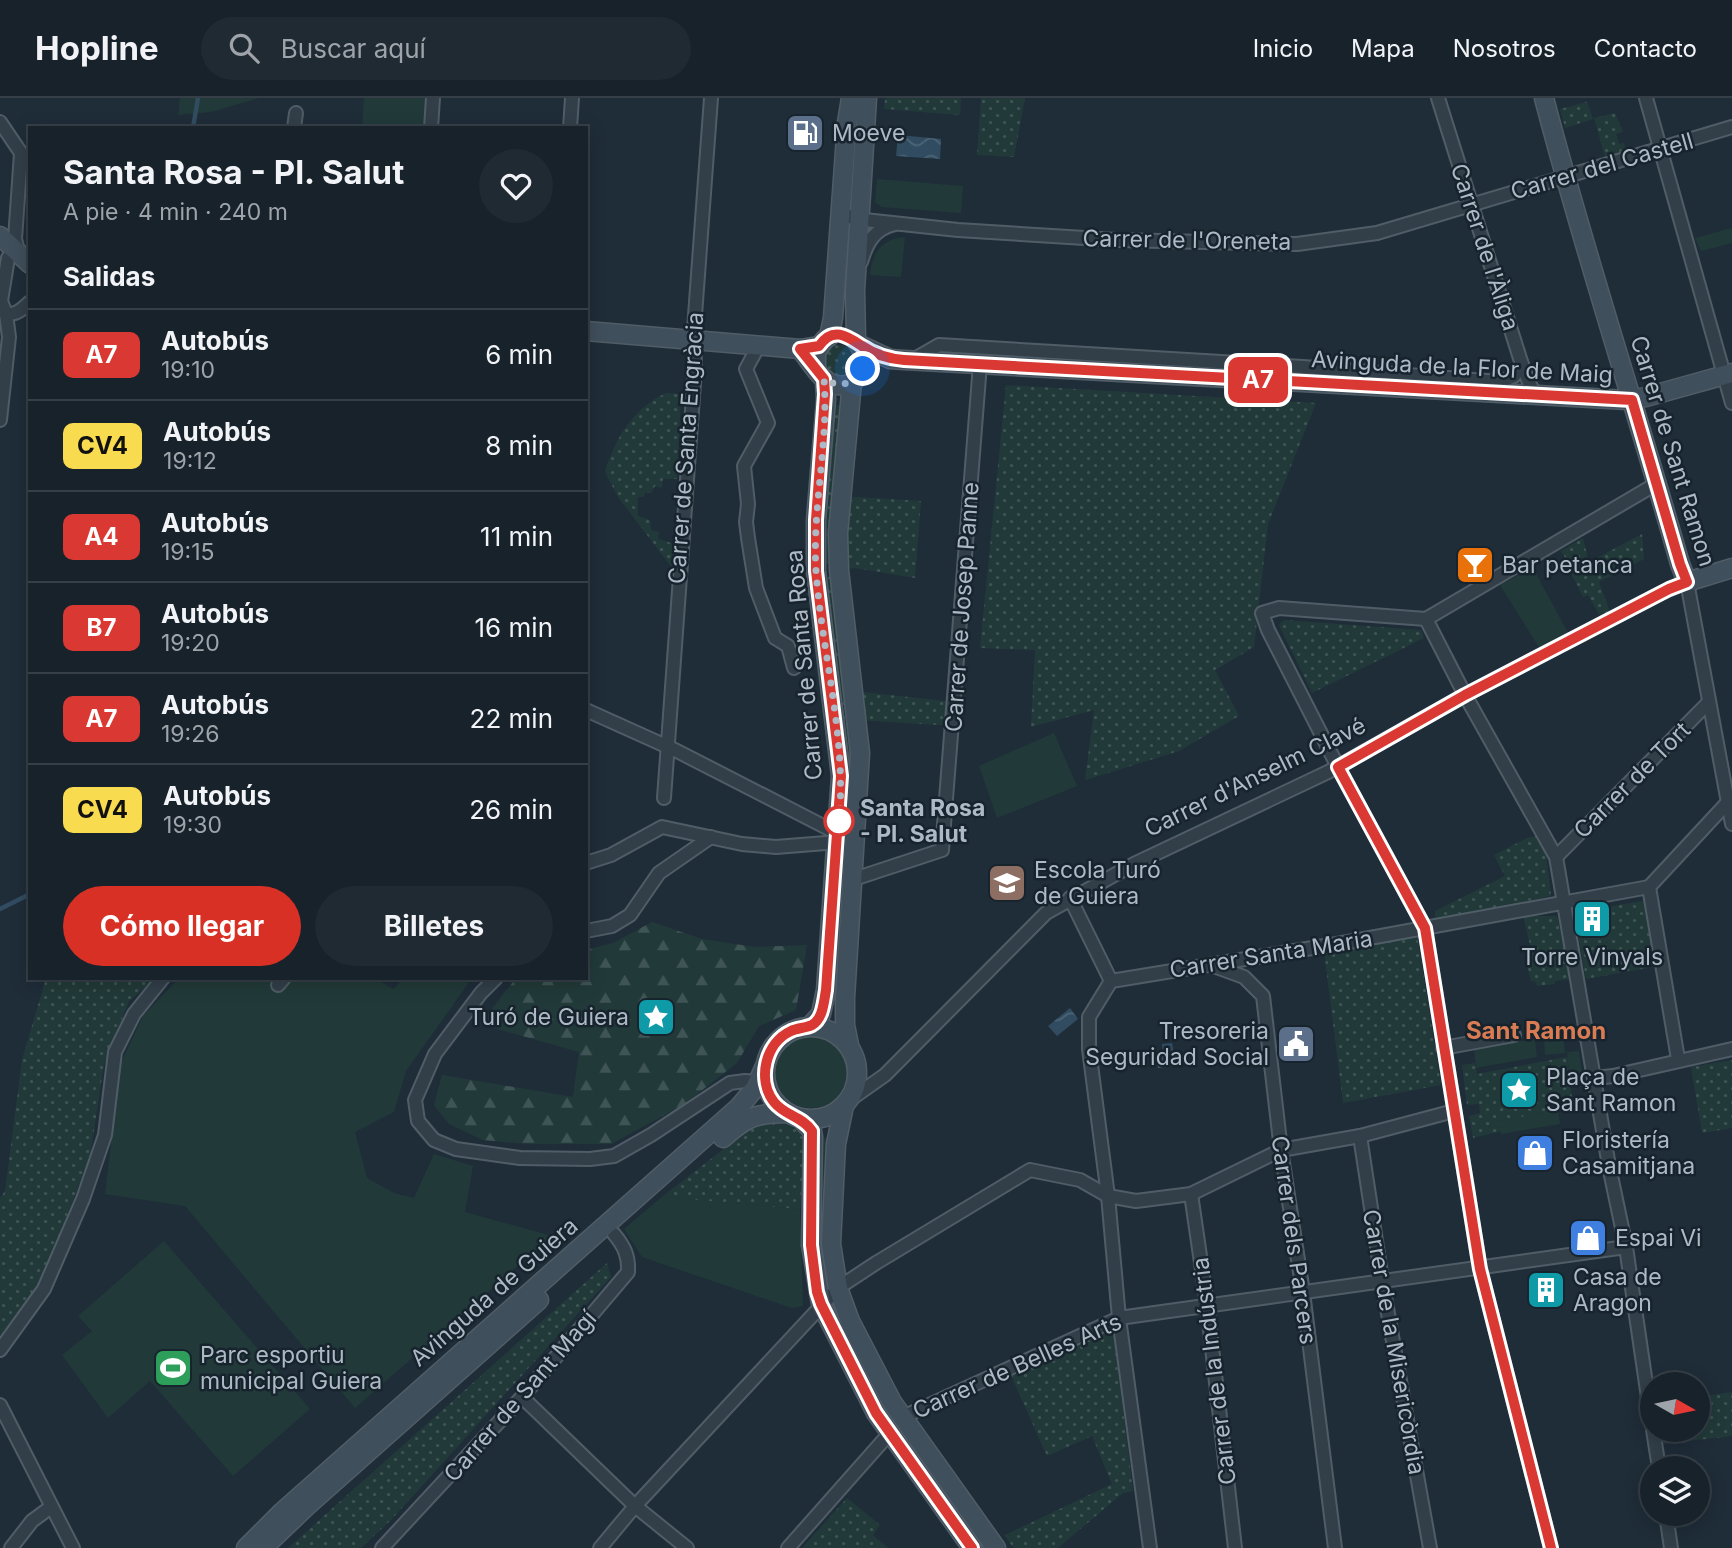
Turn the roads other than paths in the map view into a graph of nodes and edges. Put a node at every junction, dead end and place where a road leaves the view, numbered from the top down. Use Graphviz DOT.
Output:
graph roads {
  1 [pos="433,98"];
  2 [pos="572,98"];
  3 [pos="711,98"];
  4 [pos="851,98"];
  5 [pos="867,98"];
  6 [pos="1438,98"];
  7 [pos="1544,98"];
  8 [pos="1646,98"];
  9 [pos="296,113"];
  10 [pos="0,122"];
  11 [pos="294,126"];
  12 [pos="431,126"];
  13 [pos="570,126"];
  14 [pos="1732,127"];
  15 [pos="1661,148"];
  16 [pos="1565,176"];
  17 [pos="1471,205"];
  18 [pos="841,210"];
  19 [pos="859,220"];
  20 [pos="900,223"];
  21 [pos="0,236"];
  22 [pos="14,256"];
  23 [pos="28,273"];
  24 [pos="855,290"];
  25 [pos="28,304"];
  26 [pos="3,316"];
  27 [pos="588,331"];
  28 [pos="695,339"];
  29 [pos="824,342"];
  30 [pos="858,343"];
  31 [pos="759,345"];
  32 [pos="800,349"];
  33 [pos="890,359"];
  34 [pos="912,361"];
  35 [pos="981,364"];
  36 [pos="1522,364"];
  37 [pos="820,373"];
  38 [pos="1728,374"];
  39 [pos="856,378"];
  40 [pos="1535,396"];
  41 [pos="1632,400"];
  42 [pos="1732,403"];
  43 [pos="0,420"];
  44 [pos="1656,484"];
  45 [pos="1732,568"];
  46 [pos="1687,582"];
  47 [pos="1426,620"];
  48 [pos="794,668"];
  49 [pos="1465,695"];
  50 [pos="1708,703"];
  51 [pos="588,711"];
  52 [pos="667,746"];
  53 [pos="860,753"];
  54 [pos="1338,767"];
  55 [pos="664,798"];
  56 [pos="1728,802"];
  57 [pos="1732,824"];
  58 [pos="711,837"];
  59 [pos="836,837"];
  60 [pos="1556,857"];
  61 [pos="588,862"];
  62 [pos="853,886"];
  63 [pos="1650,887"];
  64 [pos="1070,898"];
  65 [pos="1564,901"];
  66 [pos="1425,928"];
  67 [pos="588,931"];
  68 [pos="1208,964"];
  69 [pos="161,980"];
  70 [pos="494,980"];
  71 [pos="1111,981"];
  72 [pos="811,1026"];
  73 [pos="1514,1035"];
  74 [pos="1442,1043"];
  75 [pos="849,1045"];
  76 [pos="1732,1049"];
  77 [pos="1678,1059"];
  78 [pos="761,1074"];
  79 [pos="1595,1078"];
  80 [pos="846,1103"];
  81 [pos="1454,1111"];
  82 [pos="794,1116"];
  83 [pos="1360,1136"];
  84 [pos="1281,1150"];
  85 [pos="1191,1194"];
  86 [pos="1108,1196"];
  87 [pos="614,1234"];
  88 [pos="1626,1247"];
  89 [pos="1480,1269"];
  90 [pos="1382,1280"];
  91 [pos="838,1288"];
  92 [pos="1303,1292"];
  93 [pos="821,1304"];
  94 [pos="1207,1304"];
  95 [pos="1119,1318"];
  96 [pos="0,1350"];
  97 [pos="1644,1372"];
  98 [pos="522,1397"];
  99 [pos="0,1405"];
  100 [pos="903,1417"];
  101 [pos="889,1434"];
  102 [pos="635,1506"];
  103 [pos="51,1507"];
  104 [pos="1667,1526"];
  105 [pos="396,1543"];
  106 [pos="11,1548"];
  107 [pos="73,1548"];
  108 [pos="246,1548"];
  109 [pos="263,1548"];
  110 [pos="382,1548"];
  111 [pos="600,1548"];
  112 [pos="687,1548"];
  113 [pos="788,1548"];
  114 [pos="972,1548"];
  115 [pos="996,1548"];
  116 [pos="1150,1548"];
  117 [pos="1235,1548"];
  118 [pos="1335,1548"];
  119 [pos="1430,1548"];
  120 [pos="1551,1548"];
  121 [pos="1671,1548"];
  1 -- 12 [label="street"];
  2 -- 13 [label="street"];
  3 -- 28 [label="street, Carrer de Santa Engràcia"];
  4 -- 18 [label="main road"];
  5 -- 19 [label="main road"];
  6 -- 17 [label="street, Carrer de l'Àliga"];
  7 -- 16 [label="main road, Carrer de Sant Ramon"];
  8 -- 15 [label="street"];
  9 -- 11 [label="street"];
  10 -- 22 [label="street"];
  14 -- 15 [label="street, Carrer del Castell"];
  15 -- 16 [label="street, Carrer del Castell"];
  15 -- 38 [label="street"];
  16 -- 17 [label="street, Carrer del Castell"];
  16 -- 41 [label="main road, Carrer de Sant Ramon"];
  17 -- 20 [label="street, Carrer de l'Oreneta"];
  17 -- 36 [label="street, Carrer de l'Àliga"];
  18 -- 19 [label="street, Carrer de l'Oreneta"];
  18 -- 29 [label="main road"];
  19 -- 20 [label="street, Carrer de l'Oreneta"];
  19 -- 24 [label="main road"];
  20 -- 24 [label="street"];
  21 -- 22 [label="main road"];
  22 -- 23 [label="main road"];
  22 -- 26 [label="street"];
  24 -- 30 [label="main road"];
  25 -- 26 [label="street"];
  26 -- 43 [label="street"];
  27 -- 28 [label="main road"];
  28 -- 31 [label="main road"];
  28 -- 52 [label="street, Carrer de Santa Engràcia"];
  29 -- 30 [label="main road"];
  29 -- 32 [label="main road"];
  29 -- 37 [label="main road"];
  30 -- 33 [label="main road"];
  30 -- 39 [label="main road"];
  31 -- 32 [label="main road"];
  31 -- 48 [label="street"];
  32 -- 37 [label="main road"];
  33 -- 34 [label="main road, Avinguda de la Flor de Maig"];
  33 -- 39 [label="main road"];
  34 -- 35 [label="main road, Avinguda de la Flor de Maig"];
  34 -- 36 [label="street, Avinguda de la Flor de Maig"];
  35 -- 40 [label="main road, Avinguda de la Flor de Maig"];
  35 -- 62 [label="street, Carrer de Josep Panne"];
  36 -- 40 [label="street, Carrer de l'Àliga"];
  37 -- 39 [label="main road"];
  37 -- 59 [label="main road, Carrer de Santa Rosa"];
  38 -- 41 [label="main road, Avinguda de la Flor de Maig"];
  38 -- 42 [label="street"];
  39 -- 53 [label="main road, Carrer de Santa Rosa"];
  40 -- 41 [label="main road, Avinguda de la Flor de Maig"];
  41 -- 44 [label="main road, Carrer de Sant Ramon"];
  44 -- 46 [label="main road, Carrer de Sant Ramon"];
  44 -- 47 [label="street"];
  45 -- 46 [label="main road, Carrer d'Anselm Clavé"];
  46 -- 49 [label="street, Carrer d'Anselm Clavé"];
  46 -- 50 [label="street, Carrer de Sant Ramon"];
  47 -- 49 [label="street"];
  47 -- 54 [label="street"];
  49 -- 54 [label="street, Carrer d'Anselm Clavé"];
  49 -- 60 [label="street"];
  50 -- 56 [label="street, Carrer de Sant Ramon"];
  50 -- 60 [label="street, Carrer de Tort"];
  51 -- 52 [label="street"];
  52 -- 55 [label="street, Carrer de Santa Engràcia"];
  52 -- 59 [label="street"];
  53 -- 59 [label="main road"];
  53 -- 62 [label="main road, Carrer de Santa Rosa"];
  54 -- 64 [label="street, Carrer d'Anselm Clavé"];
  54 -- 66 [label="street"];
  56 -- 57 [label="street, Carrer de Sant Ramon"];
  56 -- 63 [label="street"];
  58 -- 59 [label="street"];
  58 -- 61 [label="street"];
  58 -- 67 [label="street"];
  59 -- 62 [label="main road"];
  59 -- 72 [label="main road, Carrer de Santa Rosa"];
  60 -- 65 [label="street"];
  62 -- 75 [label="main road, Carrer de Santa Rosa"];
  63 -- 65 [label="street, Carrer Santa Maria"];
  63 -- 77 [label="street"];
  64 -- 71 [label="street"];
  64 -- 80 [label="street, Carrer d'Anselm Clavé"];
  65 -- 66 [label="street, Carrer Santa Maria"];
  65 -- 79 [label="street"];
  66 -- 68 [label="street, Carrer Santa Maria"];
  66 -- 74 [label="street"];
  68 -- 71 [label="street, Carrer Santa Maria"];
  68 -- 84 [label="street, Carrer dels Parcers"];
  69 -- 96 [label="street"];
  70 -- 78 [label="street"];
  71 -- 86 [label="street"];
  72 -- 75 [label="main road"];
  72 -- 78 [label="main road"];
  73 -- 74 [label="street"];
  74 -- 81 [label="street"];
  75 -- 80 [label="main road"];
  76 -- 77 [label="street"];
  77 -- 79 [label="street"];
  78 -- 82 [label="main road"];
  78 -- 108 [label="main road, Avinguda de Guiera"];
  79 -- 88 [label="street"];
  80 -- 82 [label="main road"];
  80 -- 91 [label="main road"];
  81 -- 83 [label="street"];
  81 -- 89 [label="street"];
  82 -- 87 [label="main road, Avinguda de Guiera"];
  82 -- 93 [label="main road"];
  83 -- 84 [label="street"];
  83 -- 90 [label="street, Carrer de la Misericòrdia"];
  84 -- 85 [label="street"];
  84 -- 92 [label="street, Carrer dels Parcers"];
  85 -- 86 [label="street"];
  85 -- 94 [label="street, Carrer de la Indústria"];
  86 -- 91 [label="street"];
  86 -- 95 [label="street"];
  87 -- 98 [label="street, Carrer de Sant Magí"];
  87 -- 109 [label="main road, Avinguda de Guiera"];
  88 -- 89 [label="street"];
  88 -- 97 [label="street"];
  89 -- 90 [label="street, Carrer de Belles Arts"];
  89 -- 120 [label="street"];
  90 -- 92 [label="street, Carrer de Belles Arts"];
  90 -- 119 [label="street, Carrer de la Misericòrdia"];
  91 -- 93 [label="street"];
  91 -- 100 [label="main road"];
  92 -- 94 [label="street, Carrer de Belles Arts"];
  92 -- 118 [label="street, Carrer dels Parcers"];
  93 -- 101 [label="main road"];
  93 -- 102 [label="street"];
  94 -- 95 [label="street, Carrer de Belles Arts"];
  94 -- 117 [label="street, Carrer de la Indústria"];
  95 -- 100 [label="street, Carrer de Belles Arts"];
  95 -- 116 [label="street"];
  98 -- 102 [label="street"];
  98 -- 105 [label="street, Carrer de Sant Magí"];
  99 -- 103 [label="street"];
  100 -- 115 [label="main road"];
  101 -- 113 [label="street"];
  101 -- 114 [label="main road"];
  102 -- 111 [label="street"];
  102 -- 112 [label="street"];
  103 -- 106 [label="street"];
  103 -- 107 [label="street"];
  104 -- 121 [label="street"];
  105 -- 110 [label="street, Carrer de Sant Magí"];
}
